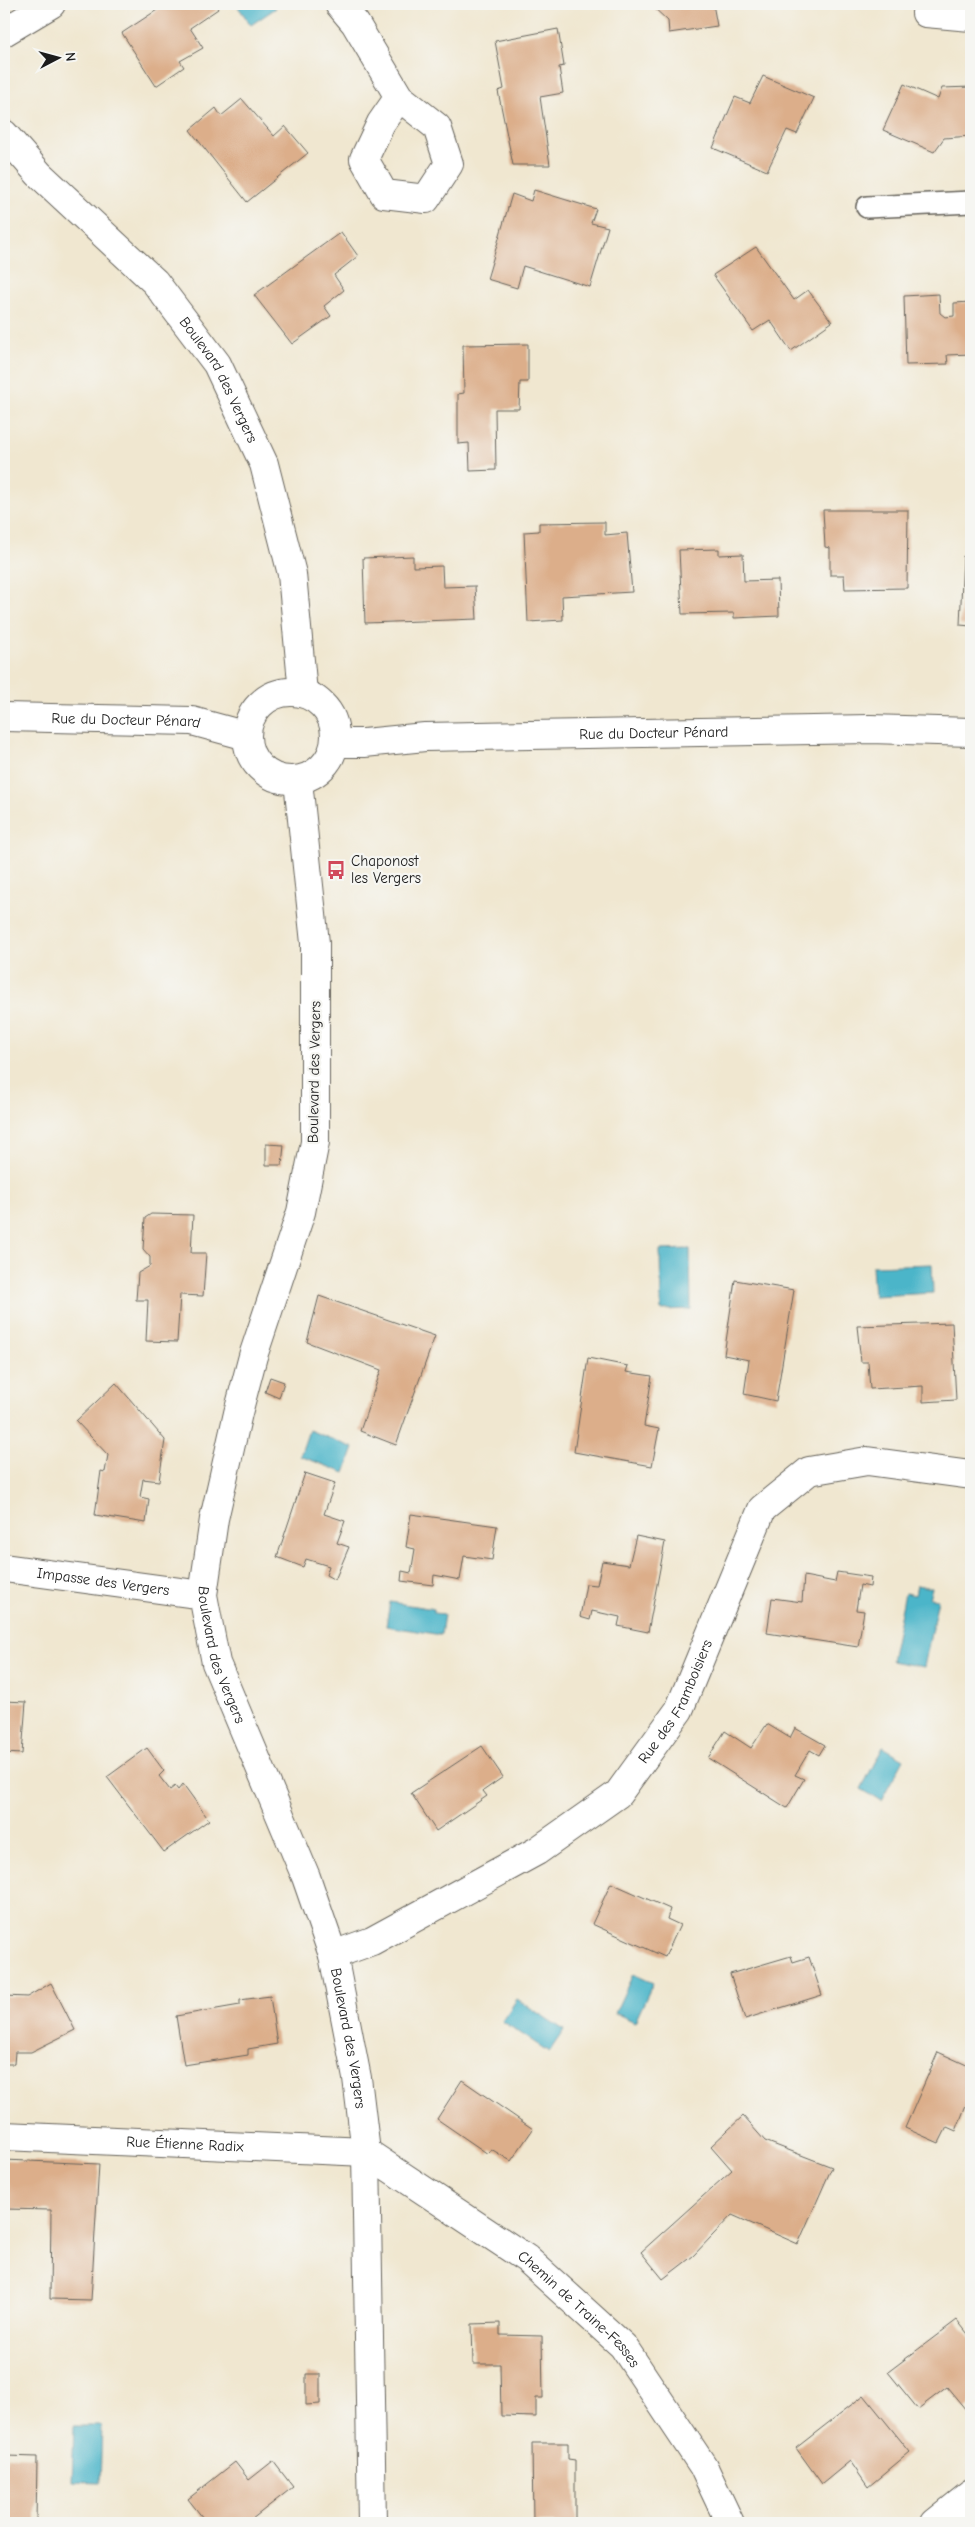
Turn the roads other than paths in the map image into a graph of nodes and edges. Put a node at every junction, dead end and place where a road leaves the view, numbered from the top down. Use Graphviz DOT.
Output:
graph roads {
  1 [pos="51,4"];
  2 [pos="339,4"];
  3 [pos="926,13"];
  4 [pos="971,16"];
  5 [pos="4,32"];
  6 [pos="399,97"];
  7 [pos="4,134"];
  8 [pos="971,202"];
  9 [pos="867,207"];
  10 [pos="304,693"];
  11 [pos="4,717"];
  12 [pos="971,732"];
  13 [pos="246,736"];
  14 [pos="336,744"];
  15 [pos="298,781"];
  16 [pos="971,1474"];
  17 [pos="4,1568"];
  18 [pos="203,1595"];
  19 [pos="333,1955"];
  20 [pos="4,2136"];
  21 [pos="366,2152"];
  22 [pos="971,2494"];
  23 [pos="372,2523"];
  24 [pos="730,2523"];
  25 [pos="934,2523"];
  1 -- 5 [label="street"];
  2 -- 6 [label="street"];
  3 -- 4 [label="street"];
  7 -- 10 [label="street, Boulevard des Vergers"];
  8 -- 9 [label="lane"];
  10 -- 13 [label="street"];
  10 -- 14 [label="street"];
  11 -- 13 [label="street, Rue du Docteur Pénard"];
  12 -- 14 [label="street, Rue du Docteur Pénard"];
  13 -- 15 [label="street"];
  14 -- 15 [label="street"];
  15 -- 18 [label="street, Boulevard des Vergers"];
  16 -- 19 [label="street, Rue des Framboisiers"];
  17 -- 18 [label="street, Impasse des Vergers"];
  18 -- 19 [label="street, Boulevard des Vergers"];
  19 -- 21 [label="street, Boulevard des Vergers"];
  20 -- 21 [label="street, Rue Étienne Radix"];
  21 -- 23 [label="street, Boulevard des Vergers"];
  21 -- 24 [label="street, Chemin de Traine-Fesses"];
  22 -- 25 [label="street"];
}
